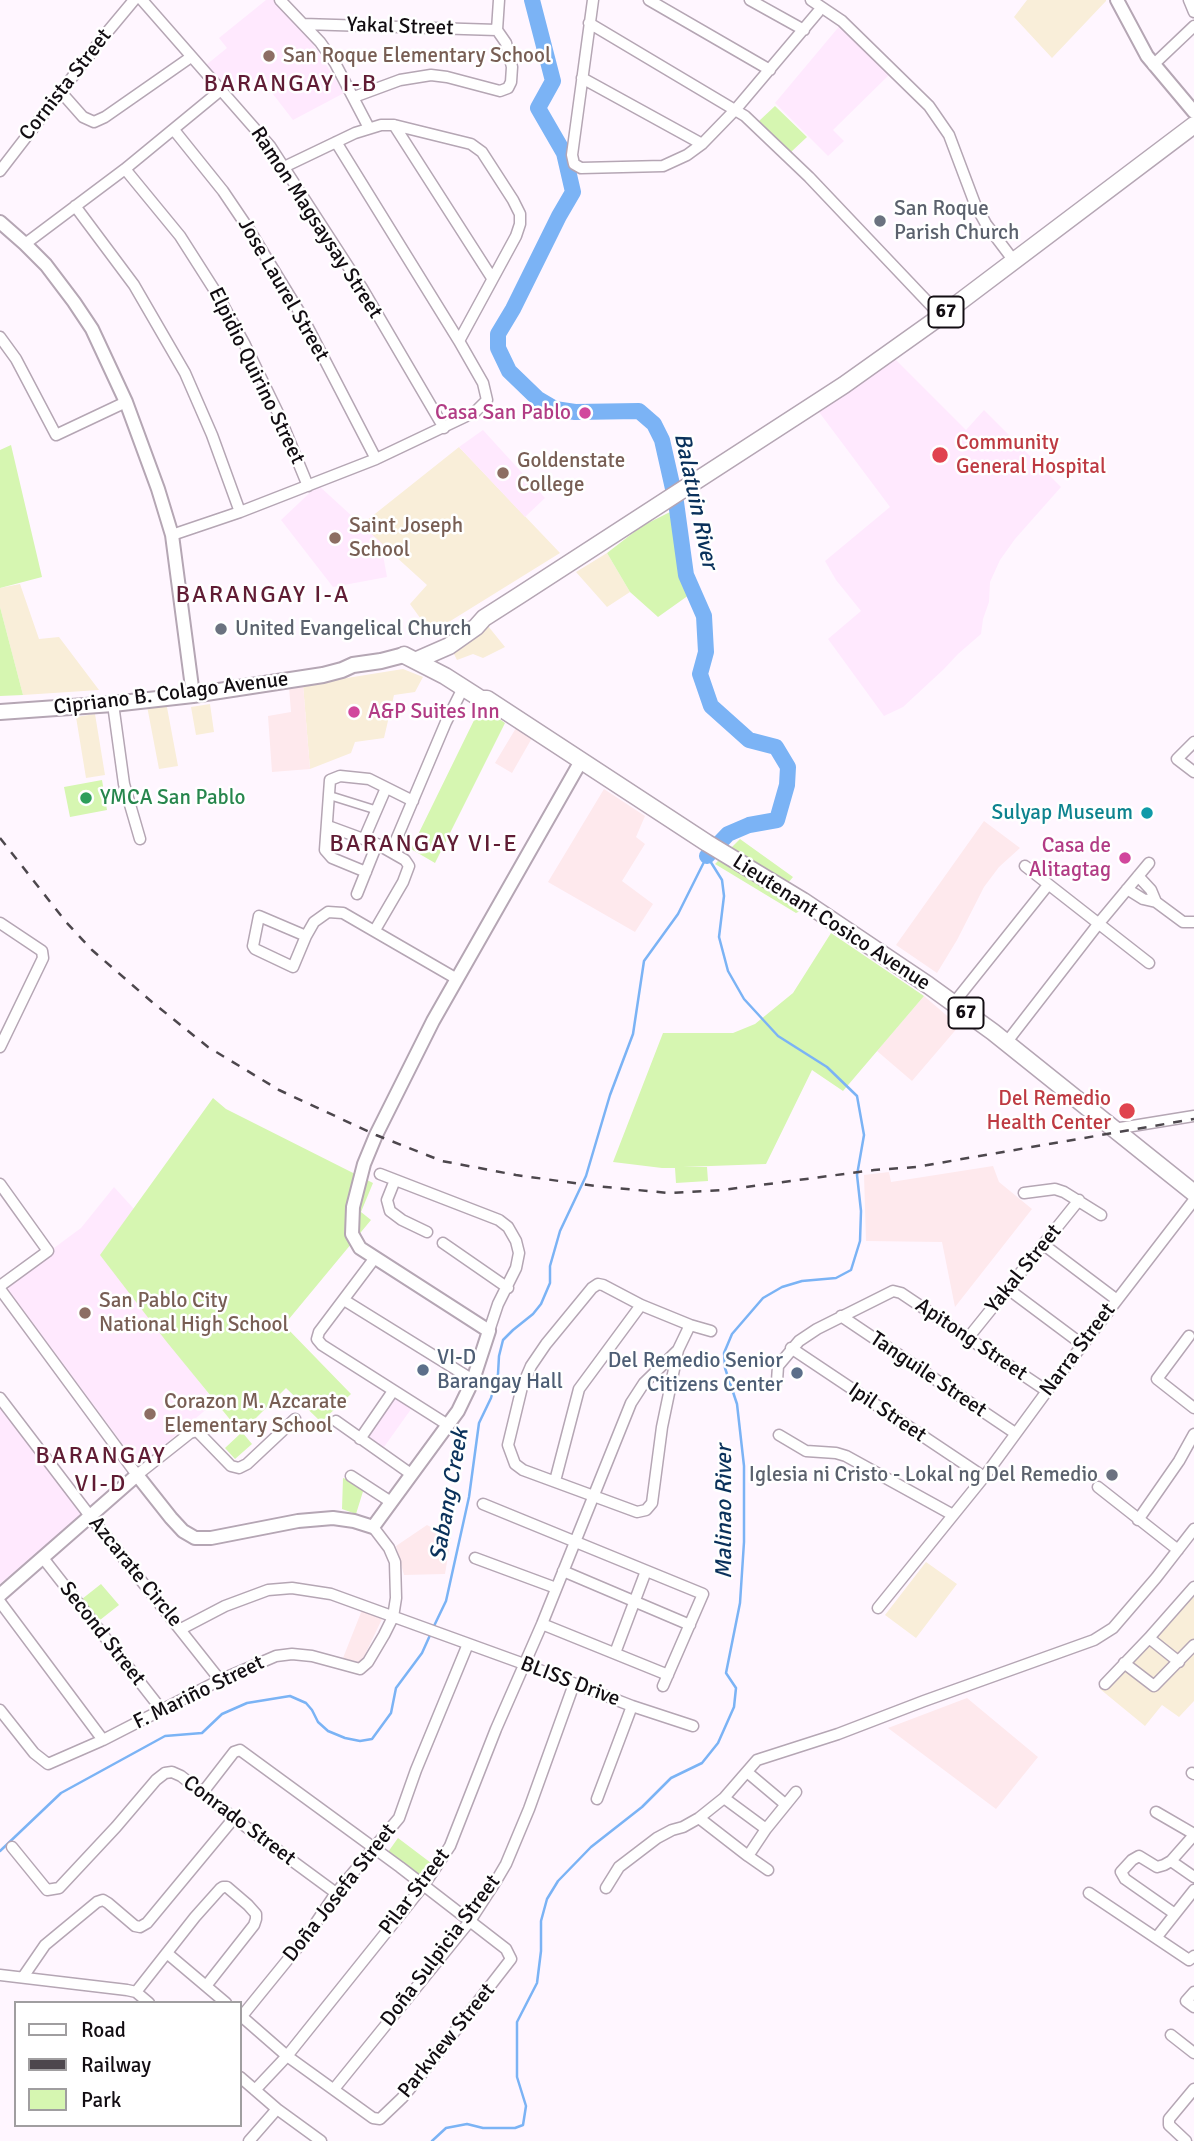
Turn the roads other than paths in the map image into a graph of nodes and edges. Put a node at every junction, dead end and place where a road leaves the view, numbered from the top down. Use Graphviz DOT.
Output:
graph roads {
  1 [pos="134,0"];
  2 [pos="142,0"];
  3 [pos="280,0"];
  4 [pos="499,0"];
  5 [pos="593,0"];
  6 [pos="649,0"];
  7 [pos="750,0"];
  8 [pos="811,0"];
  9 [pos="1116,0"];
  10 [pos="1189,0"];
  11 [pos="818,12"];
  12 [pos="1194,12"];
  13 [pos="589,23"];
  14 [pos="303,24"];
  15 [pos="1194,26"];
  16 [pos="497,30"];
  17 [pos="804,30"];
  18 [pos="191,57"];
  19 [pos="1153,65"];
  20 [pos="770,70"];
  21 [pos="582,78"];
  22 [pos="221,90"];
  23 [pos="60,92"];
  24 [pos="354,97"];
  25 [pos="736,109"];
  26 [pos="1194,112"];
  27 [pos="394,125"];
  28 [pos="1194,125"];
  29 [pos="369,128"];
  30 [pos="174,130"];
  31 [pos="336,142"];
  32 [pos="702,144"];
  33 [pos="284,167"];
  34 [pos="125,169"];
  35 [pos="0,171"];
  36 [pos="75,206"];
  37 [pos="0,222"];
  38 [pos="25,244"];
  39 [pos="1014,261"];
  40 [pos="492,278"];
  41 [pos="942,316"];
  42 [pos="0,337"];
  43 [pos="459,341"];
  44 [pos="126,402"];
  45 [pos="444,428"];
  46 [pos="376,459"];
  47 [pos="308,486"];
  48 [pos="240,512"];
  49 [pos="172,535"];
  50 [pos="419,654"];
  51 [pos="463,688"];
  52 [pos="193,695"];
  53 [pos="487,699"];
  54 [pos="113,705"];
  55 [pos="0,712"];
  56 [pos="1194,742"];
  57 [pos="582,761"];
  58 [pos="1194,772"];
  59 [pos="386,788"];
  60 [pos="328,795"];
  61 [pos="413,801"];
  62 [pos="376,810"];
  63 [pos="328,826"];
  64 [pos="140,839"];
  65 [pos="363,839"];
  66 [pos="377,844"];
  67 [pos="391,852"];
  68 [pos="1149,863"];
  69 [pos="1025,866"];
  70 [pos="366,872"];
  71 [pos="1138,876"];
  72 [pos="1048,885"];
  73 [pos="1127,889"];
  74 [pos="357,894"];
  75 [pos="1156,902"];
  76 [pos="1194,922"];
  77 [pos="0,923"];
  78 [pos="1099,923"];
  79 [pos="375,930"];
  80 [pos="306,936"];
  81 [pos="1149,962"];
  82 [pos="457,979"];
  83 [pos="953,1004"];
  84 [pos="1006,1043"];
  85 [pos="0,1047"];
  86 [pos="1194,1116"];
  87 [pos="1114,1129"];
  88 [pos="380,1174"];
  89 [pos="395,1180"];
  90 [pos="0,1184"];
  91 [pos="1024,1193"];
  92 [pos="1194,1193"];
  93 [pos="1079,1200"];
  94 [pos="1194,1200"];
  95 [pos="1101,1215"];
  96 [pos="427,1232"];
  97 [pos="443,1243"];
  98 [pos="1044,1245"];
  99 [pos="374,1259"];
  100 [pos="0,1287"];
  101 [pos="508,1288"];
  102 [pos="1008,1289"];
  103 [pos="344,1300"];
  104 [pos="1117,1300"];
  105 [pos="641,1305"];
  106 [pos="841,1317"];
  107 [pos="690,1325"];
  108 [pos="489,1331"];
  109 [pos="711,1331"];
  110 [pos="1189,1336"];
  111 [pos="968,1338"];
  112 [pos="1083,1345"];
  113 [pos="791,1348"];
  114 [pos="678,1350"];
  115 [pos="473,1380"];
  116 [pos="777,1381"];
  117 [pos="393,1391"];
  118 [pos="1047,1391"];
  119 [pos="0,1398"];
  120 [pos="1194,1408"];
  121 [pos="295,1419"];
  122 [pos="336,1422"];
  123 [pos="448,1425"];
  124 [pos="1015,1433"];
  125 [pos="1194,1434"];
  126 [pos="779,1435"];
  127 [pos="360,1439"];
  128 [pos="411,1474"];
  129 [pos="137,1475"];
  130 [pos="351,1476"];
  131 [pos="984,1477"];
  132 [pos="555,1481"];
  133 [pos="1098,1487"];
  134 [pos="592,1495"];
  135 [pos="391,1502"];
  136 [pos="483,1504"];
  137 [pos="953,1514"];
  138 [pos="90,1516"];
  139 [pos="1138,1520"];
  140 [pos="373,1527"];
  141 [pos="1194,1529"];
  142 [pos="575,1541"];
  143 [pos="1178,1550"];
  144 [pos="43,1558"];
  145 [pos="475,1559"];
  146 [pos="563,1571"];
  147 [pos="646,1571"];
  148 [pos="1194,1587"];
  149 [pos="556,1588"];
  150 [pos="0,1595"];
  151 [pos="1190,1599"];
  152 [pos="0,1602"];
  153 [pos="634,1602"];
  154 [pos="878,1608"];
  155 [pos="393,1617"];
  156 [pos="542,1624"];
  157 [pos="690,1625"];
  158 [pos="181,1629"];
  159 [pos="1149,1638"];
  160 [pos="468,1644"];
  161 [pos="1194,1645"];
  162 [pos="615,1653"];
  163 [pos="1179,1662"];
  164 [pos="1124,1663"];
  165 [pos="524,1664"];
  166 [pos="668,1675"];
  167 [pos="220,1680"];
  168 [pos="574,1684"];
  169 [pos="1105,1684"];
  170 [pos="663,1686"];
  171 [pos="632,1706"];
  172 [pos="161,1709"];
  173 [pos="0,1710"];
  174 [pos="693,1726"];
  175 [pos="103,1740"];
  176 [pos="747,1772"];
  177 [pos="203,1792"];
  178 [pos="796,1792"];
  179 [pos="724,1798"];
  180 [pos="597,1799"];
  181 [pos="785,1804"];
  182 [pos="1156,1812"];
  183 [pos="234,1818"];
  184 [pos="699,1818"];
  185 [pos="766,1829"];
  186 [pos="1194,1835"];
  187 [pos="12,1847"];
  188 [pos="374,1848"];
  189 [pos="748,1856"];
  190 [pos="1171,1861"];
  191 [pos="768,1870"];
  192 [pos="1194,1877"];
  193 [pos="424,1885"];
  194 [pos="606,1888"];
  195 [pos="1194,1890"];
  196 [pos="336,1893"];
  197 [pos="1089,1893"];
  198 [pos="1175,1914"];
  199 [pos="470,1921"];
  200 [pos="1156,1938"];
  201 [pos="168,1954"];
  202 [pos="1194,1956"];
  203 [pos="0,1975"];
  204 [pos="23,1977"];
  205 [pos="206,1986"];
  206 [pos="136,1992"];
  207 [pos="1194,1992"];
  208 [pos="147,2001"];
  209 [pos="224,2001"];
  210 [pos="1194,2007"];
  211 [pos="242,2014"];
  212 [pos="242,2016"];
  213 [pos="1171,2035"];
  214 [pos="1194,2053"];
  215 [pos="287,2056"];
  216 [pos="242,2079"];
  217 [pos="334,2089"];
  218 [pos="1194,2089"];
  219 [pos="255,2090"];
  220 [pos="277,2109"];
  221 [pos="249,2141"];
  222 [pos="321,2141"];
  223 [pos="1186,2141"];
  1 -- 23 [label="street, Cornista Street"];
  2 -- 18 [label="street, Ramon Magsaysay Street"];
  3 -- 14 [label="street"];
  4 -- 16 [label="street"];
  5 -- 13 [label="street"];
  6 -- 20 [label="street"];
  7 -- 17 [label="street"];
  8 -- 39 [label="street"];
  9 -- 19 [label="street"];
  10 -- 12 [label="street"];
  11 -- 17 [label="street"];
  13 -- 21 [label="street"];
  13 -- 25 [label="street"];
  14 -- 16 [label="street, Yakal Street"];
  14 -- 24 [label="street"];
  15 -- 19 [label="street"];
  16 -- 24 [label="street"];
  17 -- 20 [label="street"];
  18 -- 22 [label="street, Ramon Magsaysay Street"];
  18 -- 23 [label="street"];
  19 -- 26 [label="street"];
  20 -- 25 [label="street"];
  21 -- 32 [label="street"];
  21 -- 32 [label="street"];
  22 -- 30 [label="street"];
  22 -- 33 [label="street, Ramon Magsaysay Street"];
  23 -- 35 [label="street, Cornista Street"];
  24 -- 29 [label="street"];
  25 -- 32 [label="street"];
  25 -- 41 [label="street"];
  27 -- 29 [label="street"];
  27 -- 40 [label="street"];
  27 -- 40 [label="street"];
  28 -- 39 [label="main road, 67"];
  29 -- 31 [label="street"];
  30 -- 34 [label="street"];
  30 -- 46 [label="street, Jose Laurel Street"];
  31 -- 33 [label="street"];
  31 -- 43 [label="street"];
  33 -- 45 [label="street, Ramon Magsaysay Street"];
  34 -- 36 [label="street"];
  34 -- 47 [label="street, Elpidio Quirino Street"];
  36 -- 38 [label="street"];
  36 -- 48 [label="street"];
  37 -- 38 [label="street"];
  38 -- 44 [label="street"];
  39 -- 41 [label="main road, 67"];
  40 -- 43 [label="street"];
  41 -- 50 [label="main road, Cipriano B. Colago Avenue / 67"];
  42 -- 44 [label="street"];
  43 -- 45 [label="street"];
  44 -- 49 [label="street"];
  45 -- 46 [label="street"];
  46 -- 47 [label="street"];
  47 -- 48 [label="street"];
  48 -- 49 [label="street"];
  49 -- 52 [label="street"];
  50 -- 51 [label="main road, Lieutenant Cosico Avenue / 67"];
  50 -- 52 [label="main road, Cipriano B. Colago Avenue / 67"];
  50 -- 53 [label="main road, Lieutenant Cosico Avenue / 67"];
  51 -- 53 [label="main road, Lieutenant Cosico Avenue / 67"];
  51 -- 61 [label="street"];
  52 -- 54 [label="main road, Cipriano B. Colago Avenue / 67"];
  53 -- 57 [label="main road, Lieutenant Cosico Avenue / 67"];
  54 -- 55 [label="main road, Cipriano B. Colago Avenue / 67"];
  54 -- 64 [label="street"];
  56 -- 58 [label="street"];
  57 -- 82 [label="street"];
  57 -- 83 [label="main road, Lieutenant Cosico Avenue / 67"];
  59 -- 60 [label="street"];
  59 -- 61 [label="street"];
  59 -- 62 [label="street"];
  60 -- 62 [label="street"];
  60 -- 63 [label="street"];
  61 -- 67 [label="street"];
  62 -- 65 [label="street"];
  63 -- 65 [label="street"];
  63 -- 70 [label="street"];
  65 -- 66 [label="street"];
  66 -- 67 [label="street"];
  66 -- 70 [label="street"];
  67 -- 79 [label="street"];
  68 -- 71 [label="street"];
  69 -- 72 [label="street"];
  70 -- 74 [label="street"];
  71 -- 73 [label="street"];
  71 -- 75 [label="street"];
  72 -- 78 [label="street"];
  72 -- 83 [label="street"];
  73 -- 75 [label="street"];
  73 -- 78 [label="street"];
  75 -- 76 [label="street"];
  77 -- 85 [label="street"];
  78 -- 81 [label="street"];
  78 -- 84 [label="street"];
  79 -- 80 [label="street"];
  79 -- 82 [label="street"];
  80 -- 80 [label="street"];
  82 -- 99 [label="street"];
  83 -- 84 [label="main road, Lieutenant Cosico Avenue / 67"];
  84 -- 87 [label="main road, Lieutenant Cosico Avenue / 67"];
  86 -- 87 [label="street"];
  87 -- 92 [label="main road, Lieutenant Cosico Avenue / 67"];
  88 -- 89 [label="street"];
  89 -- 96 [label="street"];
  89 -- 101 [label="street"];
  90 -- 100 [label="street"];
  91 -- 93 [label="street"];
  93 -- 95 [label="street"];
  93 -- 98 [label="street, Yakal Street"];
  94 -- 104 [label="street, Narra Street"];
  97 -- 101 [label="street"];
  98 -- 102 [label="street, Yakal Street"];
  98 -- 104 [label="street"];
  99 -- 103 [label="street"];
  99 -- 108 [label="street"];
  100 -- 129 [label="street"];
  101 -- 108 [label="street"];
  102 -- 111 [label="street, Yakal Street"];
  102 -- 112 [label="street"];
  103 -- 115 [label="street"];
  103 -- 117 [label="street"];
  104 -- 112 [label="street, Narra Street"];
  105 -- 107 [label="street"];
  105 -- 132 [label="street"];
  105 -- 132 [label="street"];
  106 -- 111 [label="street, Apitong Street"];
  106 -- 113 [label="street"];
  106 -- 124 [label="street, Tanguile Street"];
  107 -- 109 [label="street"];
  107 -- 114 [label="street"];
  108 -- 115 [label="street"];
  110 -- 120 [label="street"];
  111 -- 118 [label="street, Apitong Street"];
  112 -- 118 [label="street, Narra Street"];
  113 -- 116 [label="street"];
  113 -- 131 [label="street, Ipil Street"];
  114 -- 134 [label="street, Pilar Street"];
  114 -- 134 [label="street"];
  115 -- 123 [label="street"];
  117 -- 123 [label="street"];
  117 -- 127 [label="street"];
  118 -- 124 [label="street, Narra Street"];
  119 -- 138 [label="street, Azcarate Circle"];
  121 -- 129 [label="street"];
  122 -- 127 [label="street"];
  123 -- 128 [label="street"];
  124 -- 131 [label="street, Narra Street"];
  125 -- 139 [label="street"];
  126 -- 137 [label="street"];
  127 -- 128 [label="street"];
  128 -- 135 [label="street"];
  129 -- 138 [label="street"];
  129 -- 140 [label="street"];
  130 -- 135 [label="street"];
  131 -- 137 [label="street, Narra Street"];
  132 -- 134 [label="street"];
  133 -- 139 [label="street"];
  134 -- 142 [label="street, Pilar Street"];
  135 -- 140 [label="street"];
  136 -- 142 [label="street"];
  137 -- 154 [label="street, Narra Street"];
  138 -- 144 [label="street"];
  138 -- 158 [label="street, Azcarate Circle"];
  139 -- 143 [label="street"];
  140 -- 155 [label="street, F. Mariño Street"];
  141 -- 143 [label="street"];
  142 -- 146 [label="street, Pilar Street"];
  142 -- 147 [label="street"];
  143 -- 176 [label="street"];
  144 -- 150 [label="street"];
  144 -- 172 [label="street, Second Street"];
  145 -- 149 [label="street"];
  146 -- 149 [label="street, Pilar Street"];
  146 -- 153 [label="street"];
  147 -- 153 [label="street"];
  147 -- 157 [label="street"];
  148 -- 151 [label="street"];
  149 -- 156 [label="street, Pilar Street"];
  151 -- 159 [label="street"];
  152 -- 175 [label="street"];
  153 -- 157 [label="street"];
  153 -- 162 [label="street"];
  155 -- 158 [label="street, BLISS Drive"];
  155 -- 160 [label="street, BLISS Drive"];
  155 -- 167 [label="street, F. Mariño Street"];
  156 -- 162 [label="street"];
  156 -- 165 [label="street, Pilar Street"];
  157 -- 166 [label="street"];
  158 -- 167 [label="street, Azcarate Circle"];
  159 -- 163 [label="street"];
  159 -- 164 [label="street"];
  160 -- 165 [label="street, BLISS Drive"];
  160 -- 188 [label="street, Doña Josefa Street"];
  161 -- 163 [label="street"];
  162 -- 166 [label="street"];
  163 -- 164 [label="street"];
  164 -- 169 [label="street"];
  165 -- 168 [label="street, BLISS Drive"];
  165 -- 193 [label="street, Pilar Street"];
  166 -- 170 [label="street"];
  167 -- 172 [label="street, F. Mariño Street"];
  168 -- 171 [label="street, BLISS Drive"];
  168 -- 199 [label="street, Doña Sulpicia Street"];
  171 -- 174 [label="street, BLISS Drive"];
  171 -- 180 [label="street"];
  172 -- 175 [label="street, F. Mariño Street"];
  173 -- 175 [label="street, F. Mariño Street"];
  176 -- 179 [label="street"];
  176 -- 181 [label="street"];
  177 -- 183 [label="street, Conrado Street"];
  177 -- 187 [label="street, Conrado Street"];
  177 -- 188 [label="street"];
  178 -- 181 [label="street"];
  179 -- 184 [label="street"];
  179 -- 185 [label="street"];
  181 -- 185 [label="street"];
  182 -- 186 [label="street"];
  183 -- 196 [label="street, Conrado Street"];
  183 -- 204 [label="street"];
  184 -- 189 [label="street"];
  184 -- 194 [label="street"];
  185 -- 189 [label="street"];
  186 -- 190 [label="street"];
  188 -- 193 [label="street"];
  188 -- 196 [label="street, Doña Josefa Street"];
  189 -- 191 [label="street"];
  190 -- 192 [label="street"];
  190 -- 198 [label="street"];
  193 -- 199 [label="street"];
  193 -- 215 [label="street, Pilar Street"];
  195 -- 198 [label="street"];
  196 -- 211 [label="street, Doña Josefa Street"];
  197 -- 200 [label="street"];
  198 -- 200 [label="street"];
  199 -- 217 [label="street, Doña Sulpicia Street"];
  199 -- 217 [label="street, Parkview Street"];
  200 -- 202 [label="street"];
  201 -- 205 [label="street"];
  201 -- 205 [label="street"];
  201 -- 206 [label="street"];
  203 -- 204 [label="street"];
  204 -- 206 [label="street"];
  205 -- 209 [label="street"];
  206 -- 208 [label="street"];
  207 -- 210 [label="street"];
  212 -- 215 [label="street"];
  213 -- 214 [label="street"];
  215 -- 217 [label="street"];
  215 -- 219 [label="street, Pilar Street"];
  216 -- 219 [label="street"];
  218 -- 223 [label="street"];
  219 -- 220 [label="street"];
  220 -- 221 [label="street"];
  220 -- 222 [label="street"];
}
